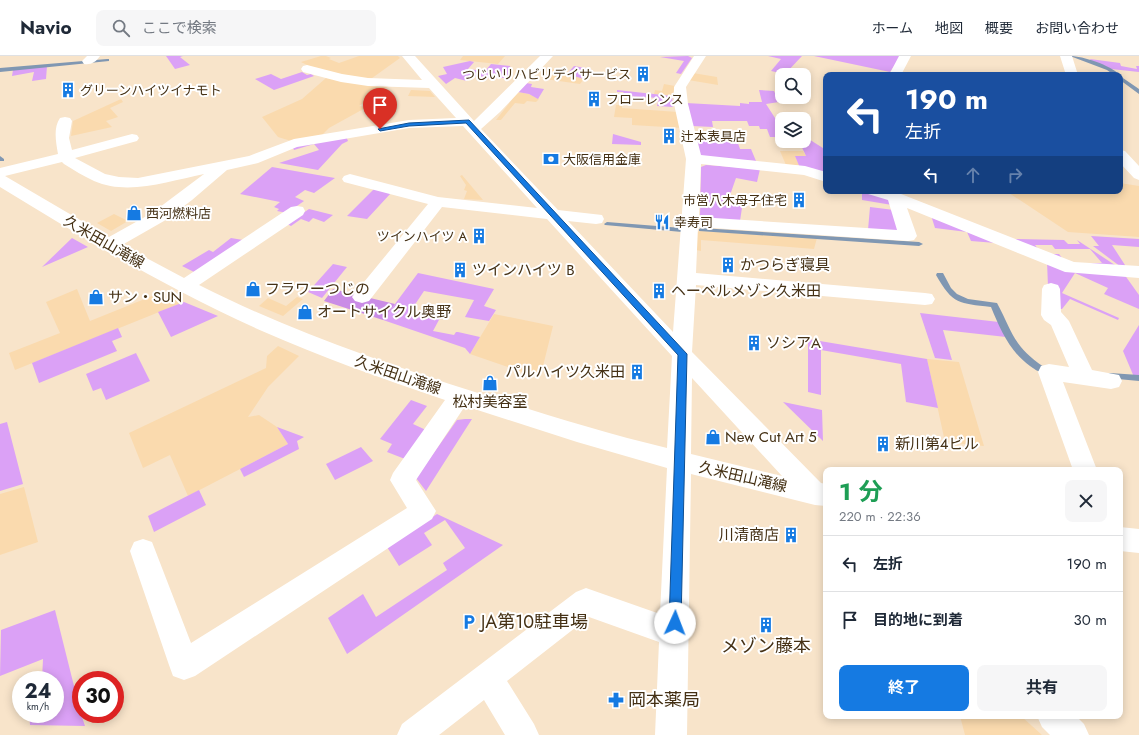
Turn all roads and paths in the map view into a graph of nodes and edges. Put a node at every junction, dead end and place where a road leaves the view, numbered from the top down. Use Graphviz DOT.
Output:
graph roads {
  1 [pos="408,56"];
  2 [pos="546,56"];
  3 [pos="700,56"];
  4 [pos="905,56"];
  5 [pos="1066,56"];
  6 [pos="308,69"];
  7 [pos="897,72"];
  8 [pos="1071,72"];
  9 [pos="433,84"];
  10 [pos="65,121"];
  11 [pos="470,125"];
  12 [pos="132,138"];
  13 [pos="66,156"];
  14 [pos="1123,157"];
  15 [pos="694,159"];
  16 [pos="219,170"];
  17 [pos="0,172"];
  18 [pos="1139,175"];
  19 [pos="823,176"];
  20 [pos="350,179"];
  21 [pos="0,180"];
  22 [pos="893,194"];
  23 [pos="438,202"];
  24 [pos="297,212"];
  25 [pos="554,215"];
  26 [pos="596,219"];
  27 [pos="690,221"];
  28 [pos="108,245"];
  29 [pos="1041,256"];
  30 [pos="1139,272"];
  31 [pos="687,278"];
  32 [pos="184,286"];
  33 [pos="362,297"];
  34 [pos="925,299"];
  35 [pos="682,354"];
  36 [pos="1084,377"];
  37 [pos="1111,381"];
  38 [pos="460,396"];
  39 [pos="679,463"];
  40 [pos="1084,467"];
  41 [pos="822,498"];
  42 [pos="1123,539"];
  43 [pos="1139,541"];
  44 [pos="143,551"];
  45 [pos="674,633"];
  46 [pos="488,678"];
  47 [pos="413,735"];
  48 [pos="523,735"];
  49 [pos="671,735"];
  1 -- 9 [label="street"];
  2 -- 11 [label="street"];
  3 -- 15 [label="street"];
  4 -- 7 [label="street"];
  5 -- 8 [label="street"];
  6 -- 9 [label="street"];
  9 -- 11 [label="street"];
  10 -- 13 [label="street"];
  11 -- 13 [label="street"];
  11 -- 25 [label="street"];
  12 -- 13 [label="street"];
  13 -- 17 [label="street"];
  14 -- 18 [label="street"];
  15 -- 19 [label="street"];
  15 -- 27 [label="street"];
  16 -- 28 [label="street"];
  20 -- 23 [label="street"];
  21 -- 28 [label="street, 久米田山滝線"];
  22 -- 27 [label="street"];
  22 -- 29 [label="street"];
  23 -- 25 [label="street"];
  23 -- 33 [label="street"];
  24 -- 32 [label="street"];
  25 -- 26 [label="street"];
  25 -- 35 [label="street"];
  27 -- 31 [label="street"];
  28 -- 32 [label="street, 久米田山滝線"];
  29 -- 30 [label="street"];
  29 -- 36 [label="street"];
  31 -- 34 [label="street"];
  31 -- 35 [label="street"];
  32 -- 38 [label="street, 久米田山滝線"];
  35 -- 39 [label="street"];
  35 -- 41 [label="street"];
  36 -- 37 [label="street"];
  36 -- 40 [label="street"];
  38 -- 39 [label="street, 久米田山滝線"];
  38 -- 44 [label="street"];
  39 -- 41 [label="street, 久米田山滝線"];
  39 -- 45 [label="street"];
  42 -- 43 [label="street"];
  45 -- 46 [label="street"];
  45 -- 49 [label="street"];
  46 -- 47 [label="street"];
  46 -- 48 [label="street"];
}
